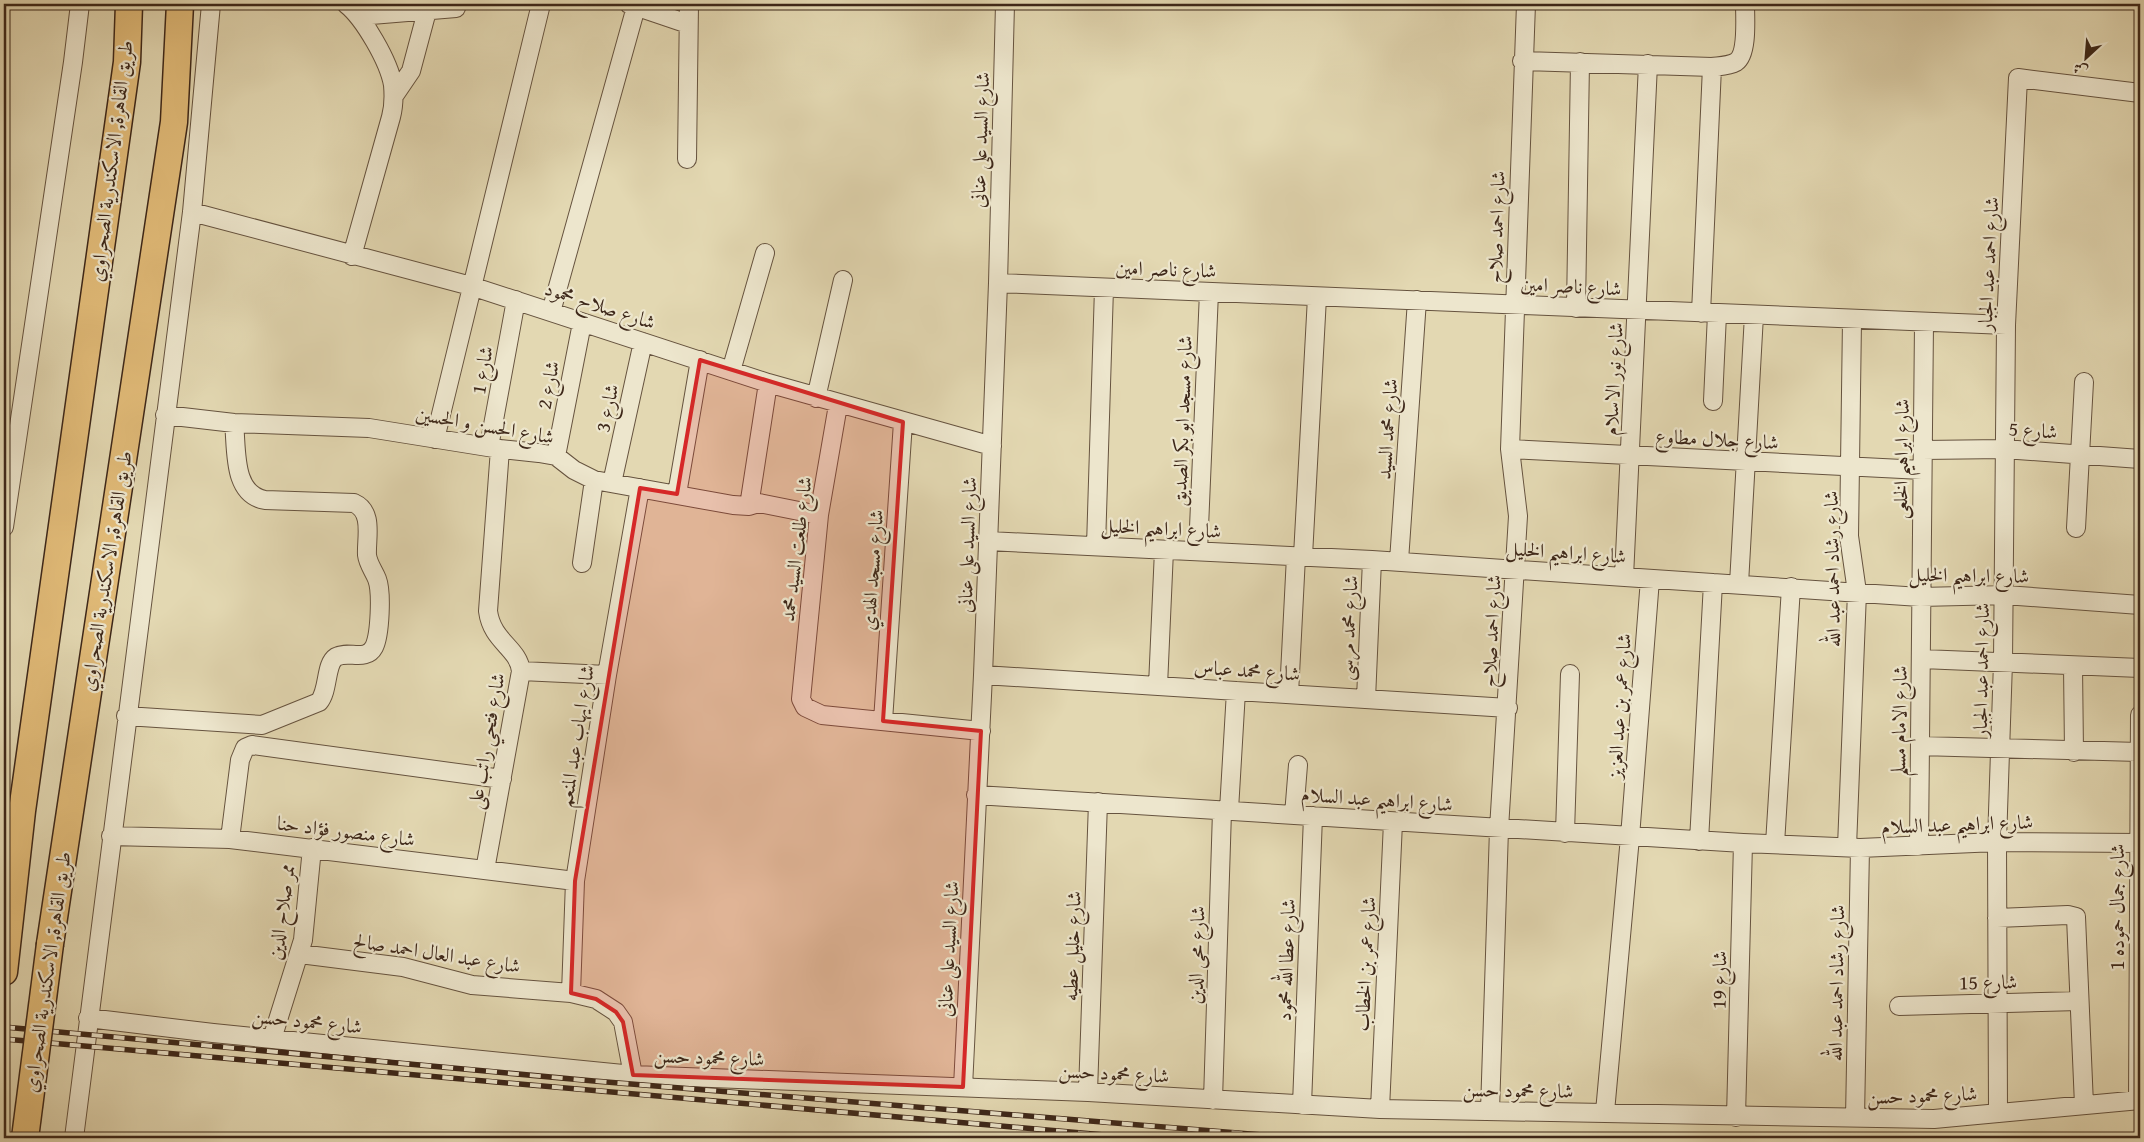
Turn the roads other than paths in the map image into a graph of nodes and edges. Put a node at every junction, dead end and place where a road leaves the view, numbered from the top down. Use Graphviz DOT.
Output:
graph roads {
  1 [pos="80,4"];
  2 [pos="129,4"];
  3 [pos="180,4"];
  4 [pos="211,4"];
  5 [pos="346,4"];
  6 [pos="541,4"];
  7 [pos="689,4"];
  8 [pos="1005,4"];
  9 [pos="1526,4"];
  10 [pos="1746,4"];
  11 [pos="633,5"];
  12 [pos="456,8"];
  13 [pos="427,11"];
  14 [pos="359,16"];
  15 [pos="688,24"];
  16 [pos="1522,61"];
  17 [pos="1580,62"];
  18 [pos="1648,64"];
  19 [pos="1712,67"];
  20 [pos="2140,93"];
  21 [pos="394,96"];
  22 [pos="687,159"];
  23 [pos="192,212"];
  24 [pos="765,253"];
  25 [pos="352,256"];
  26 [pos="843,280"];
  27 [pos="998,283"];
  28 [pos="471,286"];
  29 [pos="1104,288"];
  30 [pos="1209,292"];
  31 [pos="1317,297"];
  32 [pos="516,300"];
  33 [pos="1417,300"];
  34 [pos="1516,305"];
  35 [pos="1576,308"];
  36 [pos="1638,311"];
  37 [pos="551,312"];
  38 [pos="1709,314"];
  39 [pos="1754,316"];
  40 [pos="1852,320"];
  41 [pos="582,323"];
  42 [pos="1924,323"];
  43 [pos="2006,325"];
  44 [pos="643,342"];
  45 [pos="700,360"];
  46 [pos="731,371"];
  47 [pos="2084,382"];
  48 [pos="768,383"];
  49 [pos="816,398"];
  50 [pos="1713,401"];
  51 [pos="838,404"];
  52 [pos="165,415"];
  53 [pos="903,422"];
  54 [pos="234,423"];
  55 [pos="435,439"];
  56 [pos="992,446"];
  57 [pos="495,448"];
  58 [pos="1510,449"];
  59 [pos="2004,449"];
  60 [pos="1922,450"];
  61 [pos="2080,455"];
  62 [pos="556,456"];
  63 [pos="1631,456"];
  64 [pos="2140,459"];
  65 [pos="1746,462"];
  66 [pos="1852,468"];
  67 [pos="1922,470"];
  68 [pos="594,480"];
  69 [pos="612,483"];
  70 [pos="640,488"];
  71 [pos="677,494"];
  72 [pos="749,506"];
  73 [pos="819,514"];
  74 [pos="4,527"];
  75 [pos="2076,528"];
  76 [pos="988,541"];
  77 [pos="1096,546"];
  78 [pos="1164,550"];
  79 [pos="1198,552"];
  80 [pos="1299,556"];
  81 [pos="1372,560"];
  82 [pos="1399,562"];
  83 [pos="582,563"];
  84 [pos="1516,570"];
  85 [pos="1624,577"];
  86 [pos="1650,579"];
  87 [pos="1713,583"];
  88 [pos="1739,584"];
  89 [pos="1792,588"];
  90 [pos="1857,592"];
  91 [pos="2004,595"];
  92 [pos="1920,597"];
  93 [pos="2140,605"];
  94 [pos="1922,659"];
  95 [pos="2004,662"];
  96 [pos="2073,666"];
  97 [pos="2140,668"];
  98 [pos="520,671"];
  99 [pos="607,674"];
  100 [pos="1570,674"];
  101 [pos="983,675"];
  102 [pos="1158,686"];
  103 [pos="1236,691"];
  104 [pos="1289,694"];
  105 [pos="1366,699"];
  106 [pos="1508,708"];
  107 [pos="2140,715"];
  108 [pos="126,716"];
  109 [pos="882,721"];
  110 [pos="981,731"];
  111 [pos="1920,746"];
  112 [pos="2001,749"];
  113 [pos="2074,752"];
  114 [pos="2139,752"];
  115 [pos="1298,765"];
  116 [pos="502,780"];
  117 [pos="976,795"];
  118 [pos="1098,802"];
  119 [pos="1225,811"];
  120 [pos="1294,815"];
  121 [pos="1313,816"];
  122 [pos="1393,822"];
  123 [pos="1499,828"];
  124 [pos="1565,833"];
  125 [pos="111,836"];
  126 [pos="1630,838"];
  127 [pos="230,839"];
  128 [pos="1699,841"];
  129 [pos="1998,842"];
  130 [pos="1743,843"];
  131 [pos="2140,843"];
  132 [pos="1774,844"];
  133 [pos="1919,846"];
  134 [pos="312,848"];
  135 [pos="1854,848"];
  136 [pos="485,870"];
  137 [pos="575,881"];
  138 [pos="1997,918"];
  139 [pos="300,954"];
  140 [pos="4,972"];
  141 [pos="571,993"];
  142 [pos="2079,1001"];
  143 [pos="1996,1003"];
  144 [pos="1899,1006"];
  145 [pos="88,1018"];
  146 [pos="272,1039"];
  147 [pos="633,1075"];
  148 [pos="963,1087"];
  149 [pos="1088,1092"];
  150 [pos="1213,1100"];
  151 [pos="2139,1100"];
  152 [pos="1302,1105"];
  153 [pos="2084,1105"];
  154 [pos="1380,1109"];
  155 [pos="1490,1111"];
  156 [pos="1604,1112"];
  157 [pos="1998,1113"];
  158 [pos="1736,1117"];
  159 [pos="1855,1118"];
  160 [pos="25,1138"];
  161 [pos="74,1138"];
  1 -- 74 [label="street"];
  2 -- 140 [label="highway, طريق القاهرة, الاسكندرية الصحراوي"];
  3 -- 160 [label="highway, طريق القاهرة, الاسكندرية الصحراوي, bridge"];
  4 -- 23 [label="street"];
  5 -- 14 [label="street"];
  6 -- 28 [label="street"];
  7 -- 15 [label="street"];
  8 -- 27 [label="street, شارع السيد على عنانى"];
  9 -- 16 [label="street, شارع احمد صلاح"];
  10 -- 19 [label="street"];
  11 -- 15 [label="street"];
  11 -- 37 [label="street"];
  12 -- 13 [label="street"];
  13 -- 14 [label="street"];
  13 -- 21 [label="street"];
  14 -- 21 [label="street"];
  15 -- 22 [label="street"];
  16 -- 17 [label="street"];
  16 -- 34 [label="street, شارع احمد صلاح"];
  17 -- 18 [label="street"];
  17 -- 35 [label="street"];
  18 -- 19 [label="street"];
  18 -- 36 [label="street, شارع نور الاسلام"];
  19 -- 38 [label="street"];
  20 -- 43 [label="street, شارع احمد عبد الجبار"];
  21 -- 25 [label="street"];
  23 -- 25 [label="street, شارع صلاح محمود"];
  23 -- 52 [label="street"];
  24 -- 46 [label="street"];
  25 -- 28 [label="street, شارع صلاح محمود"];
  26 -- 49 [label="street"];
  27 -- 29 [label="street, شارع ناصر امين"];
  27 -- 56 [label="street, شارع السيد على عنانى"];
  28 -- 32 [label="street, شارع صلاح محمود"];
  28 -- 55 [label="street"];
  29 -- 30 [label="street, شارع ناصر امين"];
  29 -- 77 [label="street, شارع ناصر امين"];
  30 -- 31 [label="street, شارع ناصر امين"];
  30 -- 79 [label="street, شارع مسجد ابو بكر الصديق"];
  31 -- 33 [label="street, شارع ناصر امين"];
  31 -- 80 [label="street"];
  32 -- 37 [label="street, شارع صلاح محمود"];
  32 -- 57 [label="street, شارع 1"];
  33 -- 34 [label="street, شارع ناصر امين"];
  33 -- 82 [label="street, شارع محمد السيد"];
  34 -- 35 [label="street, شارع ناصر امين"];
  34 -- 58 [label="street, شارع احمد صلاح"];
  35 -- 36 [label="street, شارع ناصر امين"];
  36 -- 38 [label="street, شارع ناصر امين"];
  36 -- 63 [label="street, شارع نور الاسلام"];
  37 -- 41 [label="street, شارع صلاح محمود"];
  38 -- 39 [label="street, شارع ناصر امين"];
  38 -- 50 [label="street"];
  39 -- 40 [label="street, شارع ناصر امين"];
  39 -- 65 [label="street"];
  40 -- 42 [label="street, شارع ناصر امين"];
  40 -- 66 [label="street, شارع رشاد احمد عبد الله"];
  41 -- 44 [label="street, شارع صلاح محمود"];
  41 -- 62 [label="street, شارع 2"];
  42 -- 43 [label="street, شارع ناصر امين"];
  42 -- 60 [label="street, شارع ابراهيم الخلعى"];
  43 -- 59 [label="street, شارع احمد عبد الجبار"];
  44 -- 45 [label="street, شارع صلاح محمود"];
  44 -- 69 [label="street, شارع 3"];
  45 -- 46 [label="street, شارع صلاح محمود"];
  45 -- 71 [label="street"];
  46 -- 48 [label="street, شارع صلاح محمود"];
  47 -- 61 [label="street"];
  48 -- 49 [label="street, شارع صلاح محمود"];
  48 -- 72 [label="street"];
  49 -- 51 [label="street, شارع صلاح محمود"];
  51 -- 53 [label="street, شارع صلاح محمود"];
  51 -- 73 [label="street, شارع طلعت السيد محمد"];
  52 -- 54 [label="street, شارع الحسن و الحسين"];
  52 -- 108 [label="street"];
  53 -- 56 [label="street, شارع صلاح محمود"];
  53 -- 109 [label="street, شارع مسجد الهدي"];
  54 -- 55 [label="street, شارع الحسن و الحسين"];
  54 -- 108 [label="street"];
  55 -- 57 [label="street, شارع الحسن و الحسين"];
  56 -- 76 [label="street, شارع السيد على عنانى"];
  57 -- 62 [label="street, شارع الحسن و الحسين"];
  57 -- 98 [label="street, شارع فتحي راتب على"];
  58 -- 63 [label="street, شارع جلال مطاوع"];
  58 -- 84 [label="street, شارع احمد صلاح"];
  59 -- 60 [label="street, شارع 5"];
  59 -- 61 [label="street, شارع 5"];
  59 -- 91 [label="street, شارع احمد عبد الجبار"];
  60 -- 67 [label="street, شارع ابراهيم الخلعى"];
  61 -- 64 [label="street, شارع 5"];
  61 -- 75 [label="street"];
  62 -- 68 [label="street, شارع الحسن و الحسين"];
  63 -- 65 [label="street, شارع جلال مطاوع"];
  63 -- 85 [label="street, شارع نور الاسلام"];
  65 -- 66 [label="street, شارع جلال مطاوع"];
  65 -- 88 [label="street"];
  66 -- 67 [label="street, شارع جلال مطاوع"];
  66 -- 90 [label="street, شارع رشاد احمد عبد الله"];
  67 -- 92 [label="street, شارع ابراهيم الخلعى"];
  68 -- 69 [label="street, شارع الحسن و الحسين"];
  68 -- 83 [label="street"];
  69 -- 70 [label="street, شارع الحسن و الحسين"];
  70 -- 71 [label="street, شارع الحسن و الحسين"];
  70 -- 99 [label="street, شارع ايهاب عبد المنعم"];
  71 -- 72 [label="street, شارع الحسن و الحسين"];
  72 -- 73 [label="street, شارع الحسن و الحسين"];
  73 -- 109 [label="street, شارع طلعت السيد محمد"];
  76 -- 77 [label="street, شارع ابراهيم الخليل"];
  76 -- 101 [label="street, شارع السيد على عنانى"];
  77 -- 78 [label="street, شارع ابراهيم الخليل"];
  78 -- 79 [label="street, شارع ابراهيم الخليل"];
  78 -- 102 [label="street"];
  79 -- 80 [label="street, شارع ابراهيم الخليل"];
  80 -- 81 [label="street, شارع ابراهيم الخليل"];
  80 -- 104 [label="street"];
  81 -- 82 [label="street, شارع ابراهيم الخليل"];
  81 -- 105 [label="street, شارع محمد مرسى"];
  82 -- 84 [label="street, شارع ابراهيم الخليل"];
  84 -- 85 [label="street, شارع ابراهيم الخليل"];
  84 -- 106 [label="street, شارع احمد صلاح"];
  85 -- 86 [label="street, شارع ابراهيم الخليل"];
  86 -- 87 [label="street, شارع ابراهيم الخليل"];
  86 -- 126 [label="street, شارع عمر بن عبد العزيز"];
  87 -- 88 [label="street, شارع ابراهيم الخليل"];
  87 -- 128 [label="street"];
  88 -- 89 [label="street, شارع ابراهيم الخليل"];
  89 -- 90 [label="street, شارع ابراهيم الخليل"];
  89 -- 132 [label="street"];
  90 -- 92 [label="street, شارع ابراهيم الخليل"];
  90 -- 135 [label="street, شارع رشاد احمد عبد الله"];
  91 -- 92 [label="street, شارع ابراهيم الخليل"];
  91 -- 93 [label="street, شارع ابراهيم الخليل"];
  91 -- 95 [label="street, شارع احمد عبد الجبار"];
  92 -- 94 [label="street, شارع الامام مسلم"];
  94 -- 95 [label="street"];
  94 -- 111 [label="street, شارع الامام مسلم"];
  95 -- 96 [label="street"];
  95 -- 112 [label="street, شارع احمد عبد الجبار"];
  96 -- 97 [label="street"];
  96 -- 113 [label="street"];
  98 -- 99 [label="street"];
  98 -- 116 [label="street, شارع فتحي راتب على"];
  99 -- 137 [label="street, شارع ايهاب عبد المنعم"];
  100 -- 124 [label="street"];
  101 -- 102 [label="street, شارع محمد عباس"];
  101 -- 110 [label="street, شارع السيد على عنانى"];
  102 -- 103 [label="street, شارع محمد عباس"];
  103 -- 104 [label="street, شارع محمد عباس"];
  103 -- 119 [label="street, شارع محى الدين"];
  104 -- 105 [label="street, شارع محمد عباس"];
  105 -- 106 [label="street, شارع محمد عباس"];
  106 -- 123 [label="street, شارع احمد صلاح"];
  107 -- 114 [label="street, شارع جمال حموده 1"];
  108 -- 125 [label="street"];
  109 -- 110 [label="street"];
  110 -- 117 [label="street, شارع السيد على عنانى"];
  111 -- 112 [label="street"];
  111 -- 133 [label="street, شارع الامام مسلم"];
  112 -- 113 [label="street"];
  112 -- 129 [label="street, شارع احمد عبد الجبار"];
  113 -- 114 [label="street"];
  114 -- 131 [label="street, شارع جمال حموده 1"];
  115 -- 120 [label="street"];
  116 -- 127 [label="street"];
  116 -- 136 [label="street, شارع فتحي راتب على"];
  117 -- 118 [label="street, شارع ابراهيم عبد السلام"];
  117 -- 148 [label="street, شارع السيد على عنانى"];
  118 -- 119 [label="street, شارع ابراهيم عبد السلام"];
  118 -- 149 [label="street, شارع خليل عطيه"];
  119 -- 120 [label="street, شارع ابراهيم عبد السلام"];
  119 -- 150 [label="street, شارع محى الدين"];
  120 -- 121 [label="street, شارع ابراهيم عبد السلام"];
  121 -- 122 [label="street, شارع ابراهيم عبد السلام"];
  121 -- 152 [label="street, شارع عطا الله محمود"];
  122 -- 123 [label="street, شارع ابراهيم عبد السلام"];
  122 -- 154 [label="street, شارع عمر بن الخطاب"];
  123 -- 124 [label="street, شارع ابراهيم عبد السلام"];
  123 -- 155 [label="street, شارع احمد صلاح"];
  124 -- 126 [label="street, شارع ابراهيم عبد السلام"];
  125 -- 127 [label="street, شارع منصور فؤاد حنا"];
  125 -- 145 [label="street"];
  126 -- 128 [label="street, شارع ابراهيم عبد السلام"];
  126 -- 156 [label="street, شارع عمر بن عبد العزيز"];
  127 -- 134 [label="street, شارع منصور فؤاد حنا"];
  128 -- 130 [label="street, شارع ابراهيم عبد السلام"];
  129 -- 131 [label="street, شارع ابراهيم عبد السلام"];
  129 -- 133 [label="street, شارع ابراهيم عبد السلام"];
  129 -- 138 [label="street, شارع احمد عبد الجبار"];
  130 -- 132 [label="street, شارع ابراهيم عبد السلام"];
  130 -- 158 [label="street, شارع 19"];
  131 -- 151 [label="street, شارع جمال حموده 1"];
  132 -- 135 [label="street, شارع ابراهيم عبد السلام"];
  133 -- 135 [label="street, شارع ابراهيم عبد السلام"];
  134 -- 136 [label="street, شارع منصور فؤاد حنا"];
  134 -- 139 [label="street, ممر صلاح الدين"];
  135 -- 159 [label="street, شارع رشاد احمد عبد الله"];
  136 -- 137 [label="street, شارع منصور فؤاد حنا"];
  137 -- 141 [label="street, شارع ايهاب عبد المنعم"];
  138 -- 142 [label="street"];
  138 -- 143 [label="street, شارع احمد عبد الجبار"];
  139 -- 141 [label="street, شارع عبد العال احمد صالح"];
  139 -- 146 [label="street, ممر صلاح الدين"];
  141 -- 147 [label="street, شارع عبد العال احمد صالح"];
  142 -- 143 [label="street, شارع 15"];
  142 -- 153 [label="street"];
  143 -- 144 [label="street, شارع 15"];
  143 -- 157 [label="street, شارع احمد عبد الجبار"];
  145 -- 146 [label="street, شارع محمود حسن"];
  145 -- 161 [label="street"];
  146 -- 147 [label="street, شارع محمود حسن"];
  147 -- 148 [label="street, شارع محمود حسن"];
  148 -- 149 [label="street, شارع محمود حسن"];
  149 -- 150 [label="street, شارع محمود حسن"];
  150 -- 152 [label="street, شارع محمود حسن"];
  151 -- 153 [label="street, شارع محمود حسن"];
  152 -- 154 [label="street, شارع محمود حسن"];
  153 -- 157 [label="street, شارع محمود حسن"];
  154 -- 155 [label="street, شارع محمود حسن"];
  155 -- 156 [label="street, شارع محمود حسن"];
  156 -- 158 [label="street, شارع محمود حسن"];
  157 -- 159 [label="street, شارع محمود حسن"];
  158 -- 159 [label="street, شارع محمود حسن"];
}
